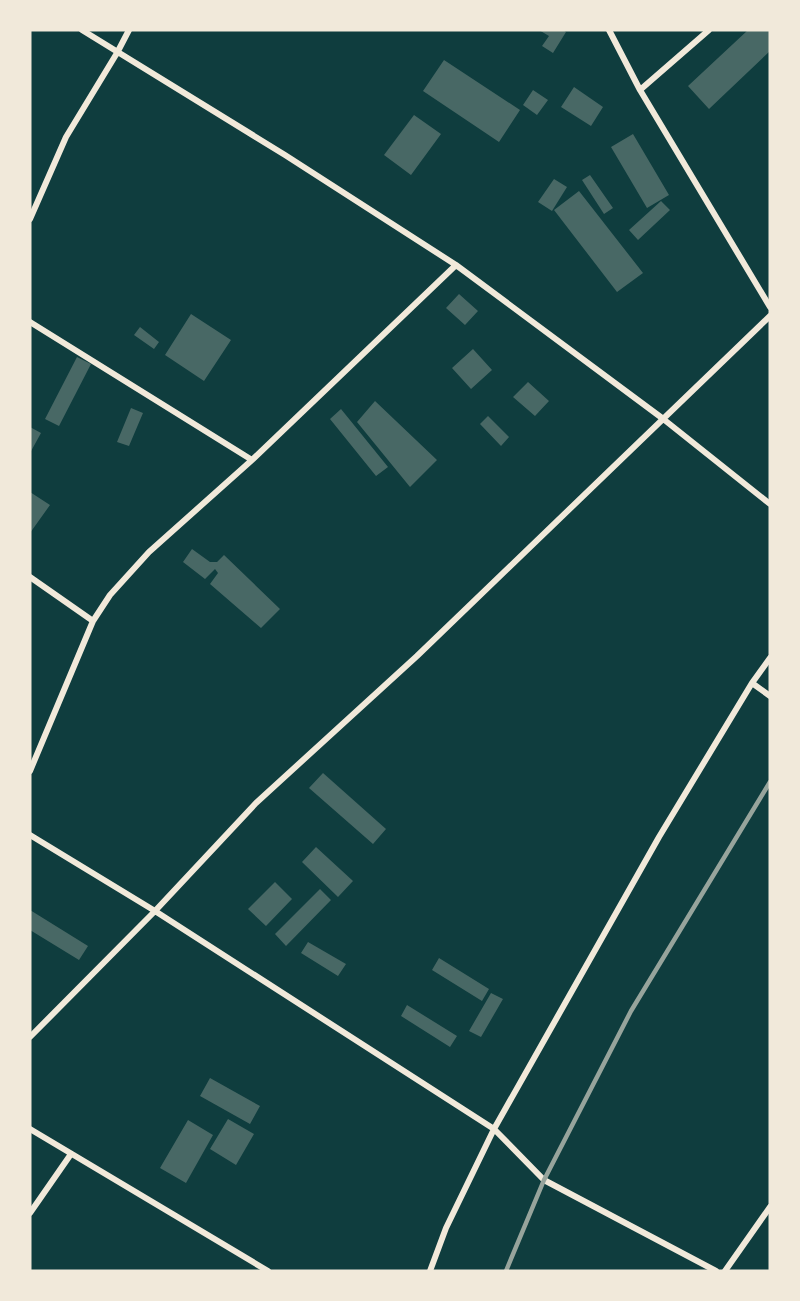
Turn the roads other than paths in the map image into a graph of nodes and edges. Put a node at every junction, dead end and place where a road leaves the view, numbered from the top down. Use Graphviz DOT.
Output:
graph roads {
  1 [pos="82,30"];
  2 [pos="129,30"];
  3 [pos="609,30"];
  4 [pos="709,30"];
  5 [pos="117,53"];
  6 [pos="640,90"];
  7 [pos="30,219"];
  8 [pos="456,265"];
  9 [pos="770,307"];
  10 [pos="770,316"];
  11 [pos="30,322"];
  12 [pos="662,418"];
  13 [pos="252,460"];
  14 [pos="770,504"];
  15 [pos="30,577"];
  16 [pos="93,621"];
  17 [pos="770,658"];
  18 [pos="752,683"];
  19 [pos="770,696"];
  20 [pos="30,771"];
  21 [pos="30,835"];
  22 [pos="155,911"];
  23 [pos="30,1037"];
  24 [pos="30,1129"];
  25 [pos="494,1129"];
  26 [pos="71,1154"];
  27 [pos="770,1207"];
  28 [pos="30,1213"];
  29 [pos="268,1271"];
  30 [pos="430,1271"];
  31 [pos="716,1271"];
  32 [pos="724,1271"];
  1 -- 5 [label="street"];
  2 -- 5 [label="street"];
  3 -- 6 [label="street"];
  4 -- 6 [label="street"];
  5 -- 7 [label="street"];
  5 -- 8 [label="street"];
  6 -- 9 [label="street"];
  8 -- 12 [label="street"];
  8 -- 13 [label="street"];
  10 -- 12 [label="street"];
  11 -- 13 [label="street"];
  12 -- 14 [label="street"];
  12 -- 22 [label="street"];
  13 -- 16 [label="street"];
  15 -- 16 [label="street"];
  16 -- 20 [label="street"];
  17 -- 18 [label="street"];
  18 -- 19 [label="street"];
  18 -- 25 [label="street"];
  21 -- 22 [label="street"];
  22 -- 23 [label="street"];
  22 -- 25 [label="street"];
  24 -- 26 [label="street"];
  25 -- 30 [label="street"];
  25 -- 31 [label="street"];
  26 -- 28 [label="street"];
  26 -- 29 [label="street"];
  27 -- 32 [label="street"];
}
